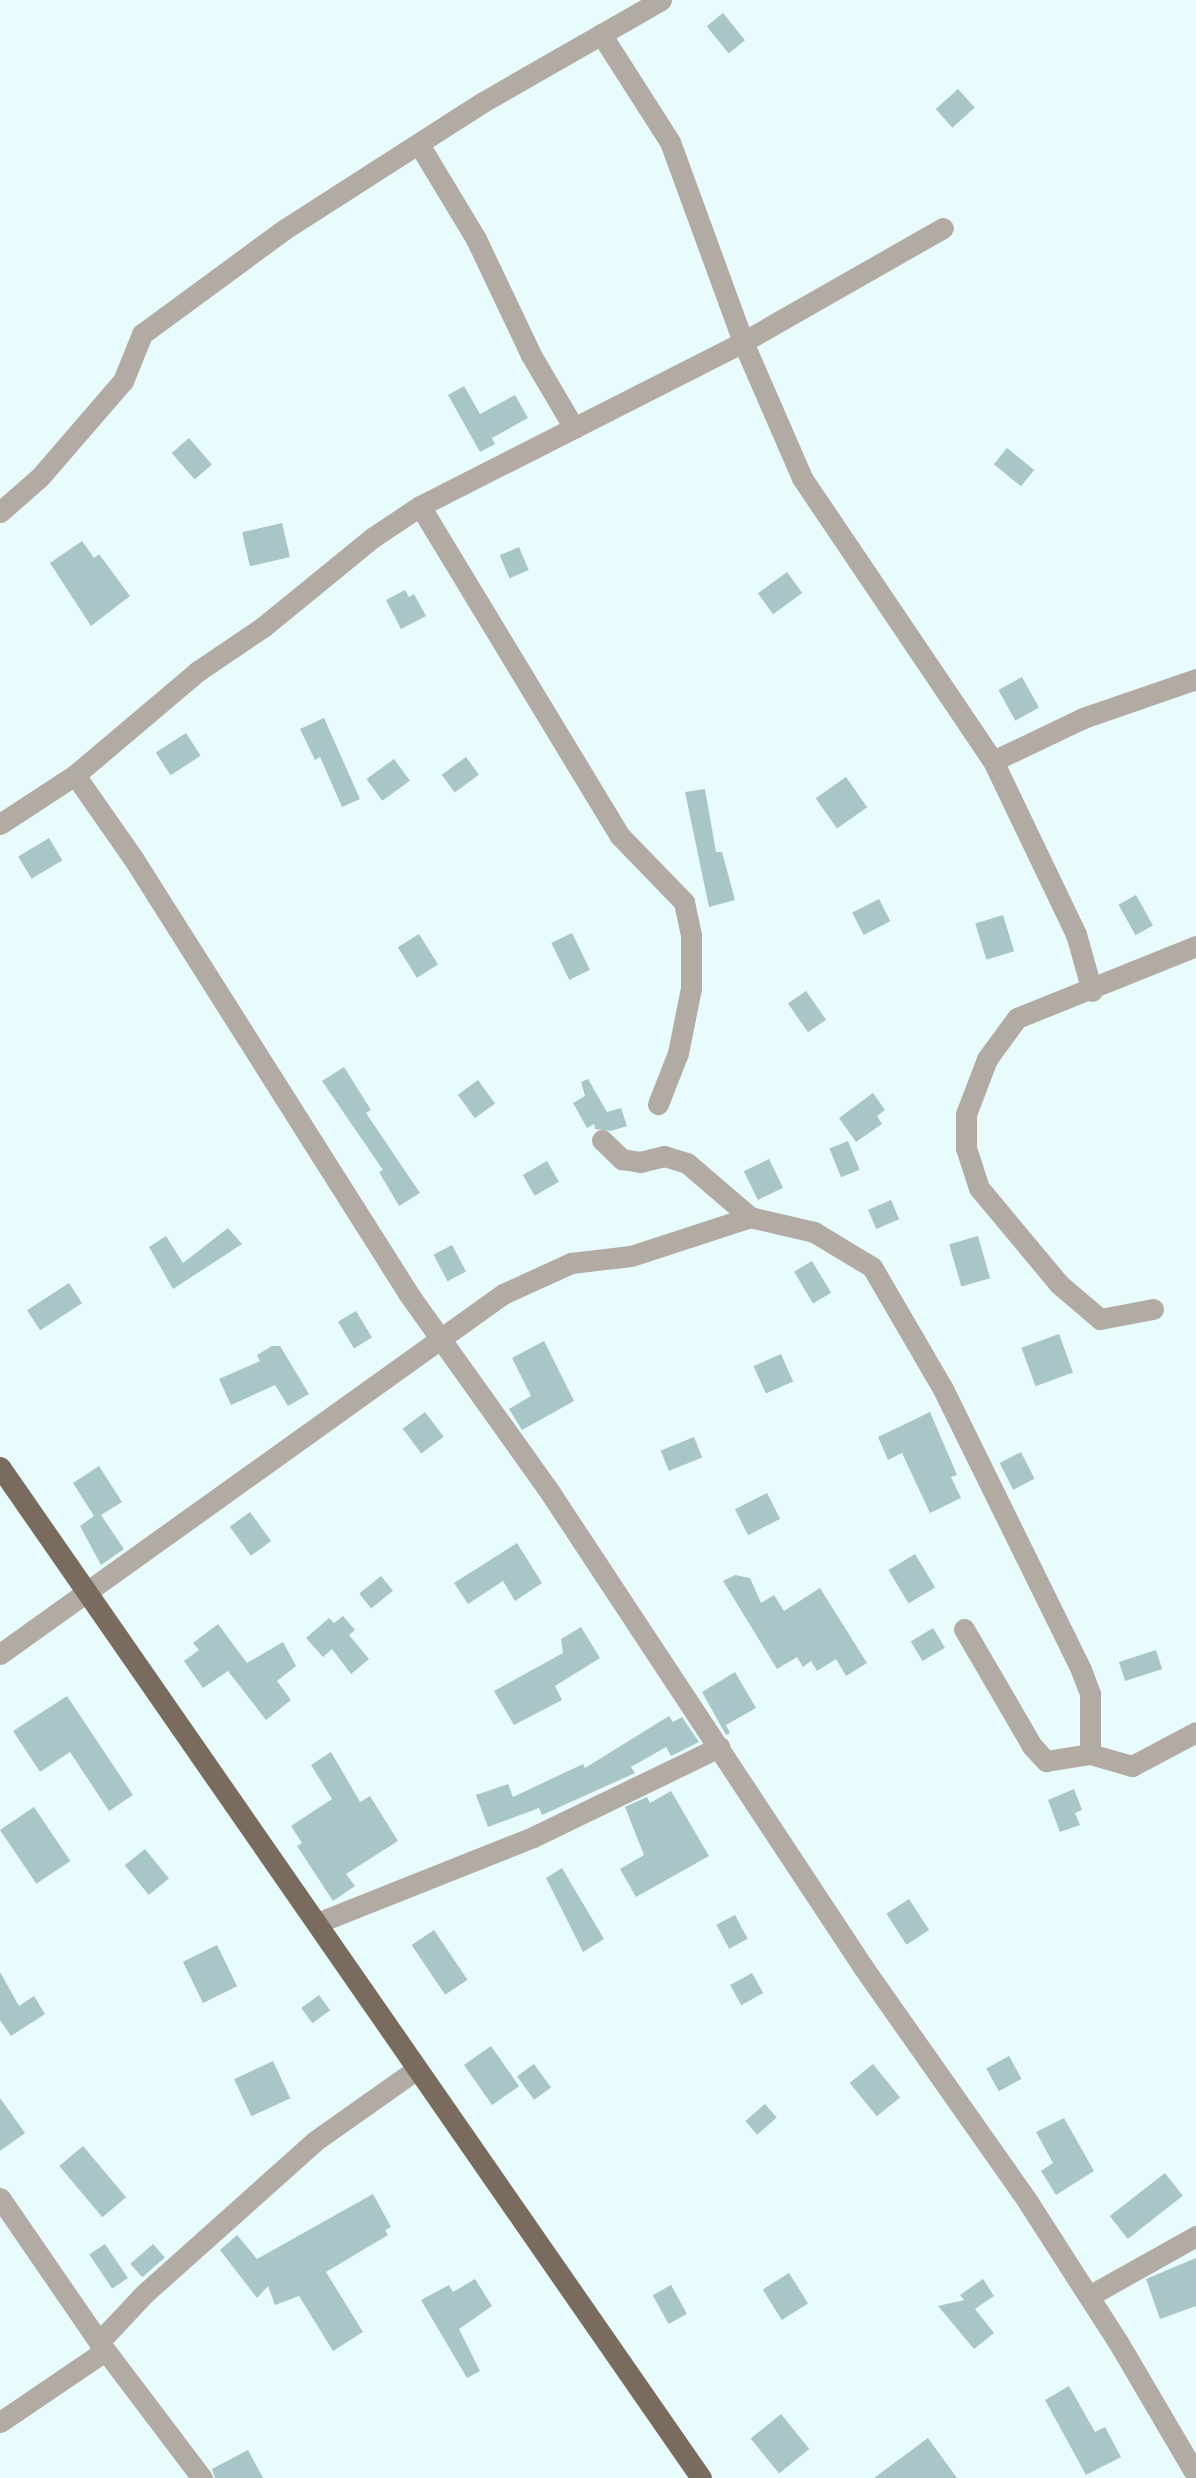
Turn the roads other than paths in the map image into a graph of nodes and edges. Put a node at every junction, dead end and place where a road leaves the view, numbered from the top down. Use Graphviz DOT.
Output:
graph roads {
  1 [pos="661,0"];
  2 [pos="601,34"];
  3 [pos="421,146"];
  4 [pos="943,228"];
  5 [pos="743,342"];
  6 [pos="575,428"];
  7 [pos="420,506"];
  8 [pos="0,512"];
  9 [pos="1196,679"];
  10 [pos="993,761"];
  11 [pos="75,775"];
  12 [pos="0,824"];
  13 [pos="1196,946"];
  14 [pos="1092,991"];
  15 [pos="658,1104"];
  16 [pos="602,1140"];
  17 [pos="750,1217"];
  18 [pos="1153,1309"];
  19 [pos="444,1340"];
  20 [pos="0,1467"];
  21 [pos="88,1595"];
  22 [pos="964,1629"];
  23 [pos="0,1654"];
  24 [pos="1196,1732"];
  25 [pos="719,1747"];
  26 [pos="1090,1754"];
  27 [pos="317,1923"];
  28 [pos="418,2069"];
  29 [pos="0,2197"];
  30 [pos="1196,2236"];
  31 [pos="1088,2296"];
  32 [pos="102,2347"];
  33 [pos="0,2422"];
  34 [pos="1196,2475"];
  35 [pos="202,2478"];
  36 [pos="701,2478"];
  1 -- 2 [label="street"];
  2 -- 3 [label="street"];
  2 -- 5 [label="street"];
  3 -- 6 [label="street"];
  3 -- 8 [label="street"];
  4 -- 5 [label="street"];
  5 -- 6 [label="street"];
  5 -- 10 [label="street"];
  6 -- 7 [label="street"];
  7 -- 11 [label="street"];
  7 -- 15 [label="street"];
  9 -- 10 [label="street"];
  10 -- 14 [label="street"];
  11 -- 12 [label="street"];
  11 -- 19 [label="street"];
  13 -- 14 [label="street"];
  14 -- 18 [label="street"];
  16 -- 17 [label="street"];
  17 -- 19 [label="street"];
  17 -- 26 [label="street"];
  19 -- 21 [label="street"];
  19 -- 25 [label="street"];
  20 -- 21 [label="main road"];
  21 -- 23 [label="street"];
  21 -- 27 [label="main road"];
  22 -- 26 [label="street"];
  24 -- 26 [label="street"];
  25 -- 27 [label="street"];
  25 -- 31 [label="street"];
  27 -- 28 [label="main road"];
  28 -- 32 [label="street"];
  28 -- 36 [label="main road"];
  29 -- 32 [label="street"];
  30 -- 31 [label="street"];
  31 -- 34 [label="street"];
  32 -- 33 [label="street"];
  32 -- 35 [label="street"];
}
